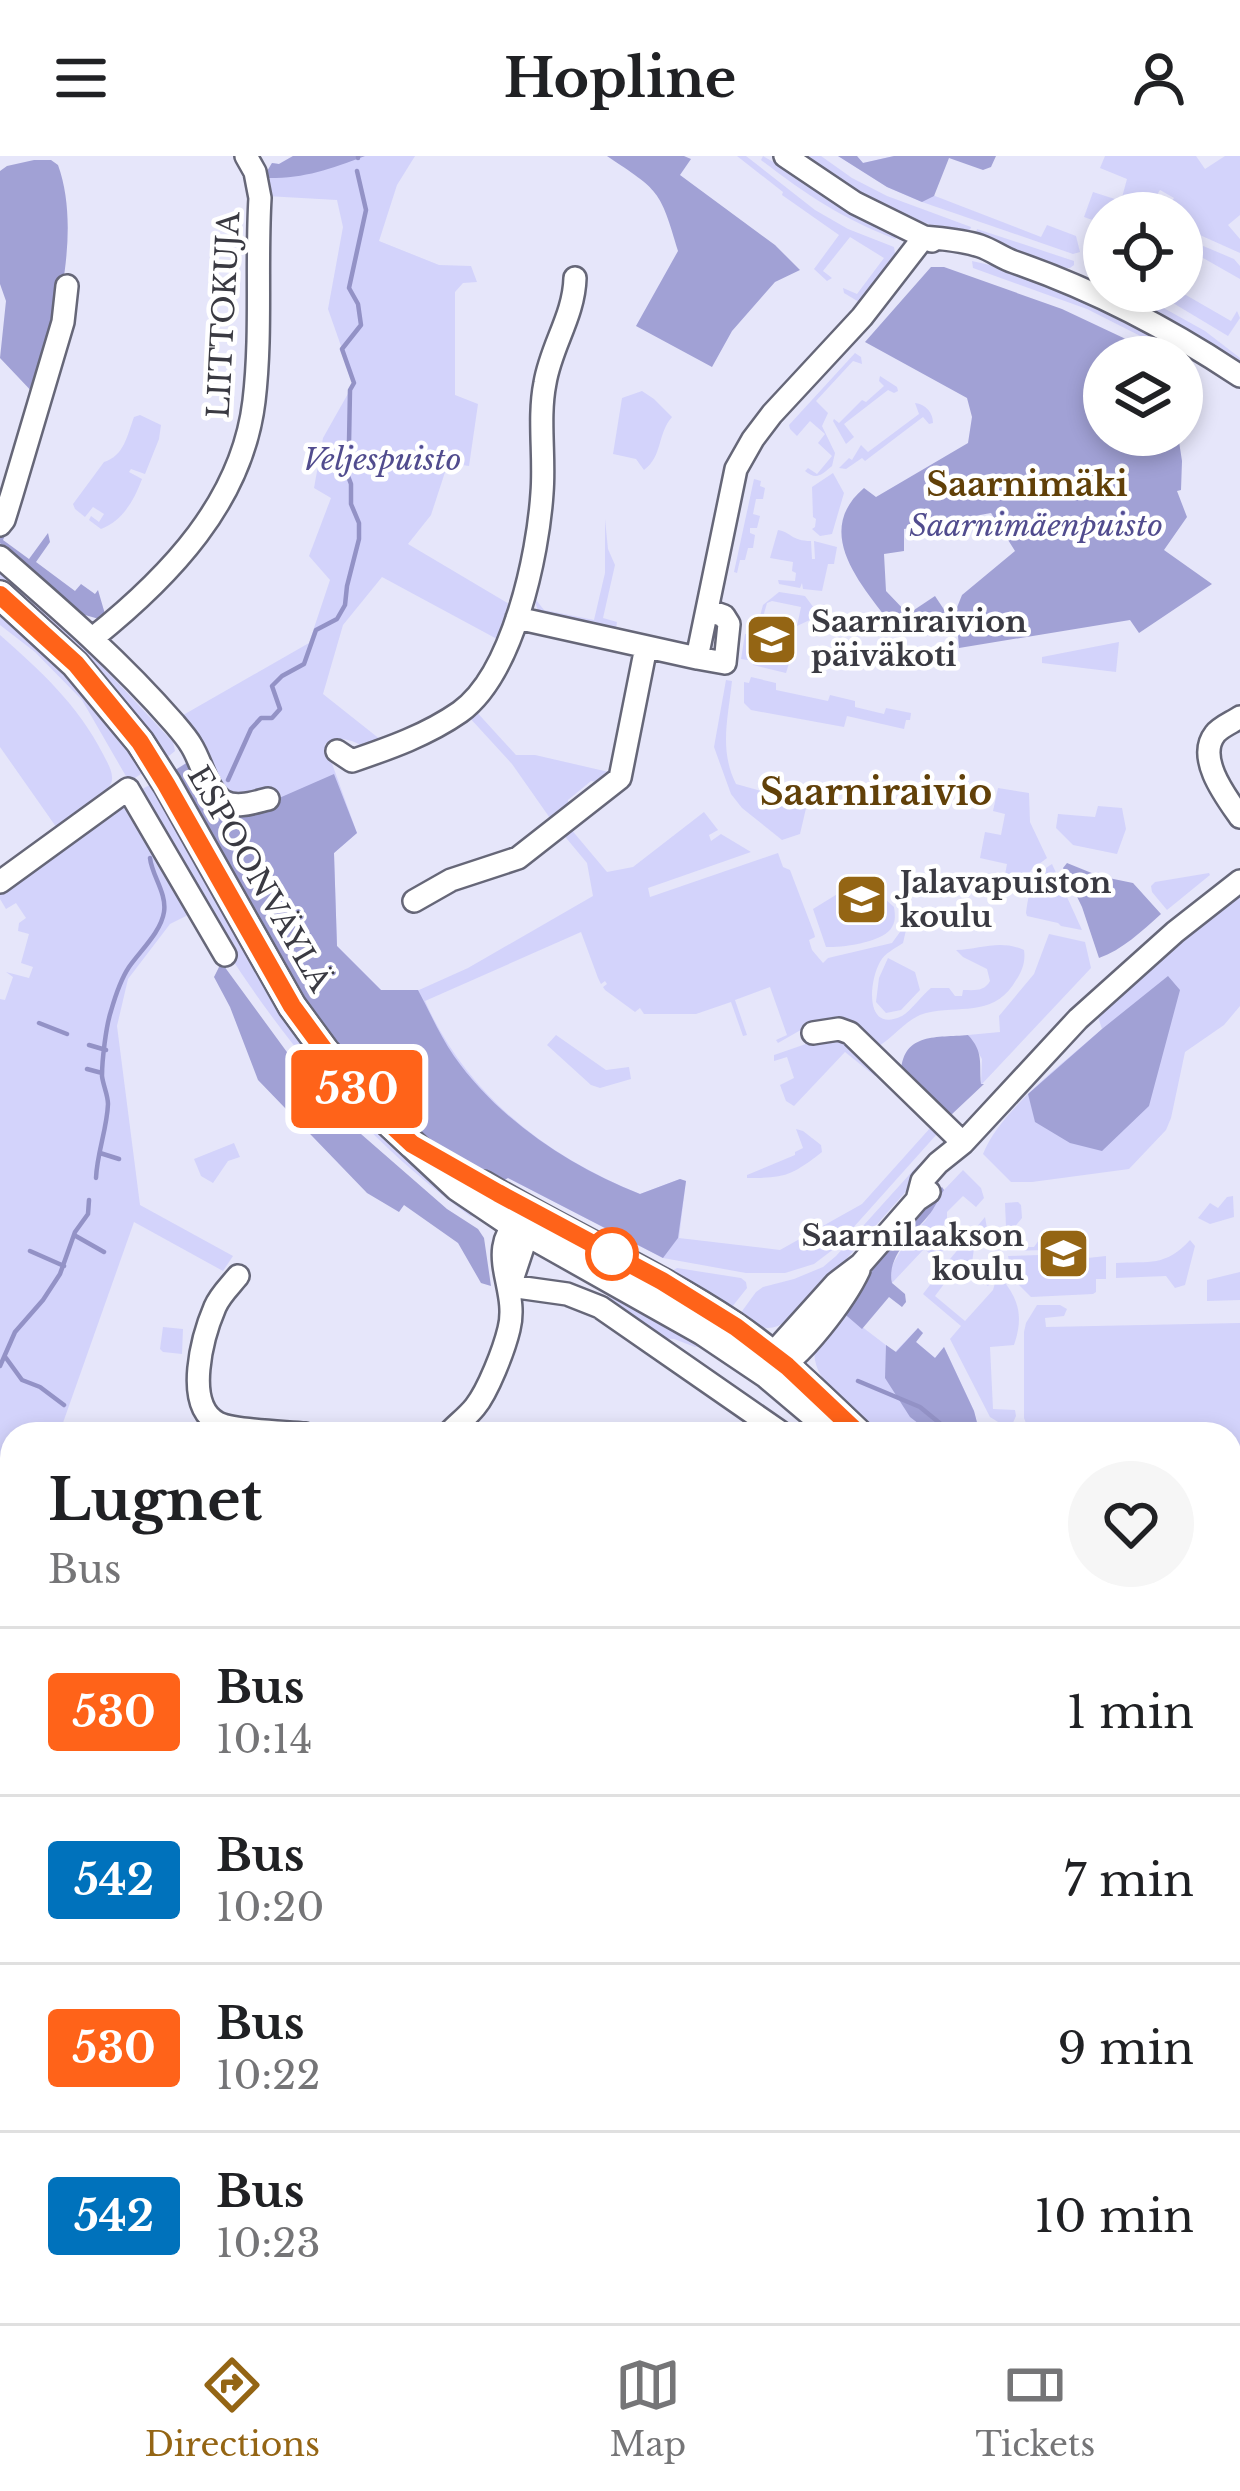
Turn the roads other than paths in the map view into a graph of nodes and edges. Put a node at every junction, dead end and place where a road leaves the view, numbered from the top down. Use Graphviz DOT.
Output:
graph roads {
  1 [pos="246,156"];
  2 [pos="785,156"];
  3 [pos="924,237"];
  4 [pos="575,278"];
  5 [pos="67,286"];
  6 [pos="1240,376"];
  7 [pos="0,525"];
  8 [pos="0,557"];
  9 [pos="0,596"];
  10 [pos="517,618"];
  11 [pos="93,638"];
  12 [pos="646,647"];
  13 [pos="1240,717"];
  14 [pos="338,751"];
  15 [pos="268,799"];
  16 [pos="1240,817"];
  17 [pos="1240,881"];
  18 [pos="0,882"];
  19 [pos="414,901"];
  20 [pos="225,955"];
  21 [pos="813,1033"];
  22 [pos="962,1143"];
  23 [pos="523,1222"];
  24 [pos="238,1276"];
  25 [pos="510,1286"];
  26 [pos="775,1365"];
  27 [pos="217,1422"];
  28 [pos="460,1422"];
  29 [pos="766,1422"];
  30 [pos="827,1422"];
  31 [pos="844,1422"];
  1 -- 11 [label="street, LIITTOKUJA"];
  2 -- 3 [label="street"];
  3 -- 6 [label="street"];
  3 -- 12 [label="street"];
  4 -- 10 [label="street"];
  5 -- 7 [label="street"];
  8 -- 11 [label="street"];
  9 -- 23 [label="main road, ESPOONVÄYLÄ"];
  10 -- 12 [label="street"];
  10 -- 14 [label="street"];
  11 -- 15 [label="street"];
  12 -- 19 [label="street"];
  13 -- 16 [label="street"];
  17 -- 22 [label="street"];
  18 -- 20 [label="street"];
  21 -- 22 [label="street"];
  22 -- 26 [label="street"];
  23 -- 25 [label="street"];
  23 -- 26 [label="main road, ESPOONVÄYLÄ"];
  24 -- 27 [label="street"];
  25 -- 28 [label="street"];
  25 -- 29 [label="street"];
  26 -- 30 [label="main road"];
  26 -- 31 [label="main road"];
}
